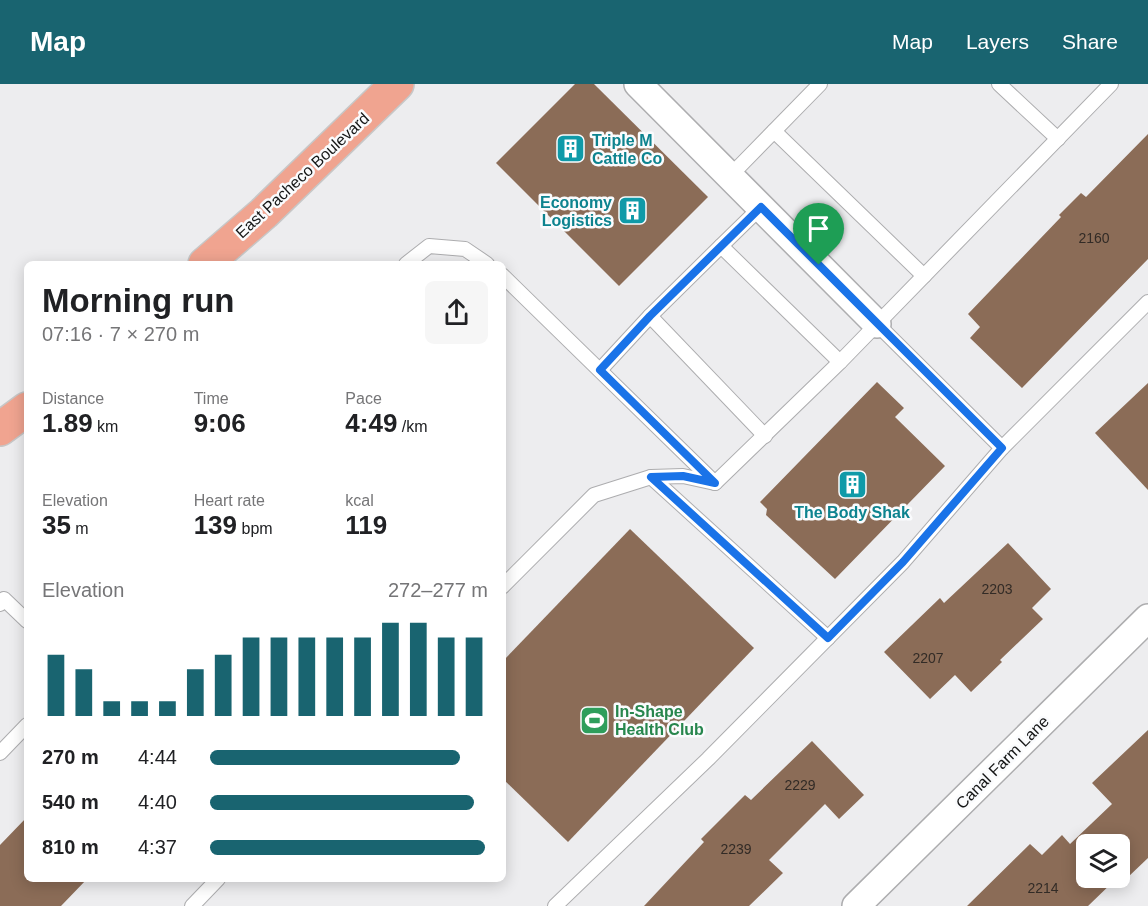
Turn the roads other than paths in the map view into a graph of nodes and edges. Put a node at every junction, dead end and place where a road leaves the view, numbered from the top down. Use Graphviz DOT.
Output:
graph roads {
  1 [pos="398,84"];
  2 [pos="638,84"];
  3 [pos="820,84"];
  4 [pos="999,84"];
  5 [pos="1111,84"];
  6 [pos="774,130"];
  7 [pos="1058,139"];
  8 [pos="730,176"];
  9 [pos="761,207"];
  10 [pos="721,246"];
  11 [pos="208,261"];
  12 [pos="410,261"];
  13 [pos="483,261"];
  14 [pos="924,276"];
  15 [pos="506,278"];
  16 [pos="1148,302"];
  17 [pos="650,316"];
  18 [pos="877,324"];
  19 [pos="840,362"];
  20 [pos="600,370"];
  21 [pos="24,411"];
  22 [pos="0,429"];
  23 [pos="765,436"];
  24 [pos="1002,448"];
  25 [pos="651,477"];
  26 [pos="715,483"];
  27 [pos="506,583"];
  28 [pos="0,604"];
  29 [pos="24,618"];
  30 [pos="1148,618"];
  31 [pos="828,638"];
  32 [pos="24,728"];
  33 [pos="0,753"];
  34 [pos="215,882"];
  35 [pos="192,906"];
  36 [pos="555,906"];
  37 [pos="856,906"];
  1 -- 11 [label="highway, East Pacheco Boulevard"];
  2 -- 8 [label="street"];
  3 -- 6 [label="lane"];
  4 -- 7 [label="lane"];
  5 -- 7 [label="lane"];
  6 -- 8 [label="lane"];
  6 -- 14 [label="lane"];
  7 -- 14 [label="lane"];
  8 -- 9 [label="street"];
  9 -- 10 [label="lane"];
  9 -- 18 [label="street"];
  10 -- 17 [label="lane"];
  10 -- 19 [label="lane"];
  12 -- 13 [label="lane"];
  14 -- 18 [label="lane"];
  15 -- 20 [label="lane"];
  16 -- 24 [label="lane"];
  17 -- 20 [label="lane"];
  17 -- 23 [label="lane"];
  18 -- 19 [label="lane"];
  18 -- 24 [label="lane"];
  19 -- 23 [label="lane"];
  20 -- 26 [label="lane"];
  21 -- 22 [label="highway"];
  23 -- 26 [label="lane"];
  24 -- 31 [label="lane"];
  25 -- 26 [label="lane"];
  25 -- 27 [label="lane"];
  25 -- 31 [label="lane"];
  28 -- 29 [label="lane"];
  30 -- 37 [label="street, Canal Farm Lane"];
  31 -- 36 [label="lane"];
  32 -- 33 [label="lane"];
  34 -- 35 [label="lane"];
}
